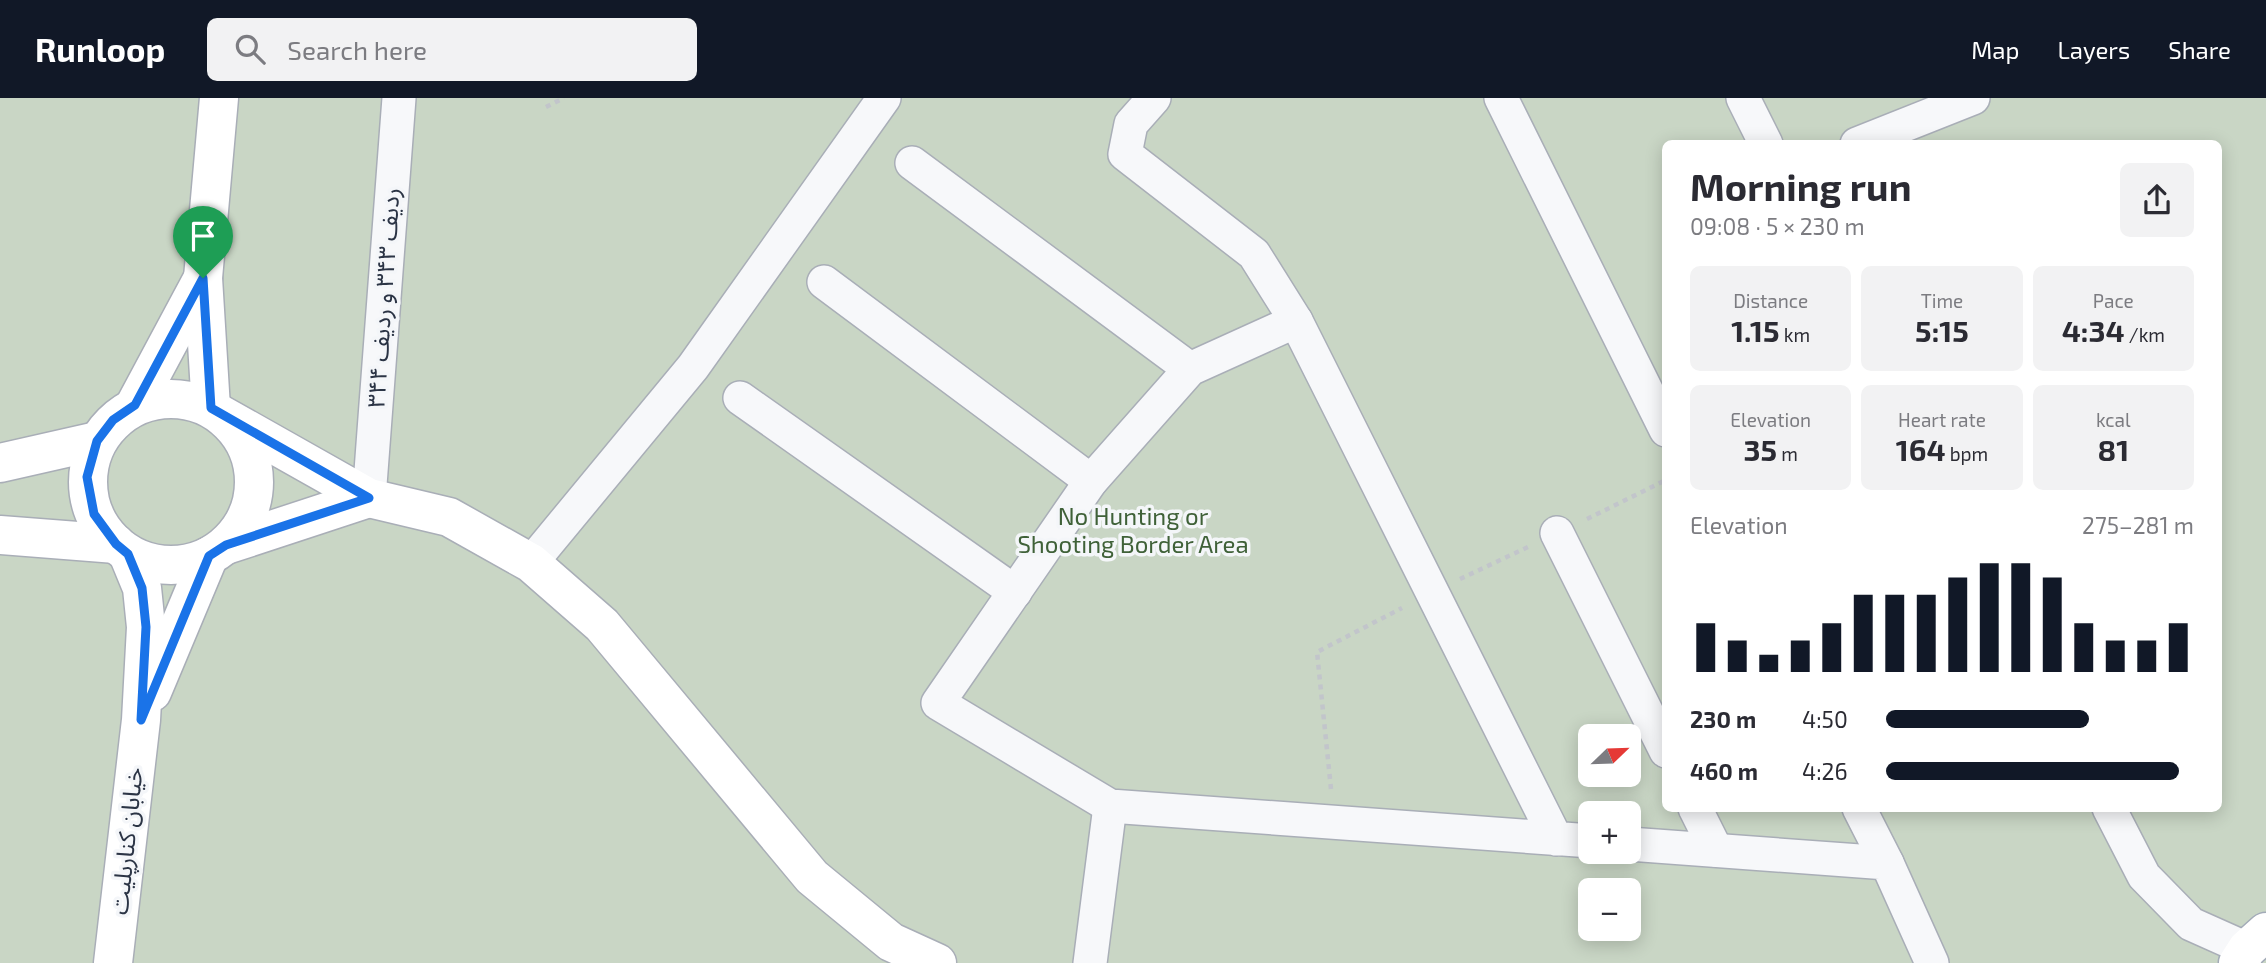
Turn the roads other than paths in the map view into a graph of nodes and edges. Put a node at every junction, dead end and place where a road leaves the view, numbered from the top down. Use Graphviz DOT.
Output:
graph roads {
  1 [pos="219,98"];
  2 [pos="399,98"];
  3 [pos="884,98"];
  4 [pos="1154,98"];
  5 [pos="1501,98"];
  6 [pos="1743,98"];
  7 [pos="1973,98"];
  8 [pos="1764,140"];
  9 [pos="1867,140"];
  10 [pos="912,163"];
  11 [pos="203,278"];
  12 [pos="824,282"];
  13 [pos="1296,321"];
  14 [pos="1190,369"];
  15 [pos="740,398"];
  16 [pos="135,405"];
  17 [pos="216,411"];
  18 [pos="1662,422"];
  19 [pos="97,441"];
  20 [pos="0,463"];
  21 [pos="1091,481"];
  22 [pos="369,498"];
  23 [pos="1557,533"];
  24 [pos="0,535"];
  25 [pos="122,549"];
  26 [pos="218,551"];
  27 [pos="531,564"];
  28 [pos="1015,592"];
  29 [pos="141,720"];
  30 [pos="1662,743"];
  31 [pos="1110,806"];
  32 [pos="1697,812"];
  33 [pos="1861,812"];
  34 [pos="2111,812"];
  35 [pos="1556,839"];
  36 [pos="1578,840"];
  37 [pos="1641,845"];
  38 [pos="1716,850"];
  39 [pos="1887,863"];
  40 [pos="2250,948"];
  41 [pos="114,963"];
  42 [pos="937,963"];
  43 [pos="1090,963"];
  44 [pos="1932,963"];
  1 -- 11 [label="main road"];
  2 -- 22 [label="street, ردیف ۳۴۳ و ردیف ۳۴۴"];
  3 -- 27 [label="street"];
  4 -- 13 [label="street"];
  5 -- 18 [label="street"];
  6 -- 8 [label="street"];
  7 -- 9 [label="street"];
  10 -- 14 [label="street"];
  11 -- 16 [label="main road"];
  11 -- 17 [label="main road"];
  12 -- 21 [label="street"];
  13 -- 14 [label="street"];
  13 -- 35 [label="street"];
  14 -- 21 [label="street"];
  15 -- 28 [label="street"];
  16 -- 17 [label="main road"];
  16 -- 19 [label="main road"];
  17 -- 22 [label="main road"];
  17 -- 26 [label="main road"];
  19 -- 20 [label="main road"];
  19 -- 25 [label="main road"];
  21 -- 28 [label="street"];
  22 -- 26 [label="main road"];
  22 -- 27 [label="main road"];
  23 -- 30 [label="street"];
  24 -- 25 [label="main road"];
  25 -- 26 [label="main road"];
  25 -- 29 [label="main road, خیابان کنارپلیت"];
  26 -- 29 [label="main road, خیابان کنارپلیت"];
  27 -- 42 [label="main road"];
  28 -- 31 [label="street"];
  29 -- 41 [label="main road, خیابان کنارپلیت"];
  31 -- 35 [label="street"];
  31 -- 43 [label="street"];
  32 -- 38 [label="street"];
  33 -- 39 [label="street"];
  34 -- 40 [label="street"];
  35 -- 36 [label="street"];
  37 -- 38 [label="street"];
  38 -- 39 [label="street"];
  39 -- 44 [label="street"];
}
